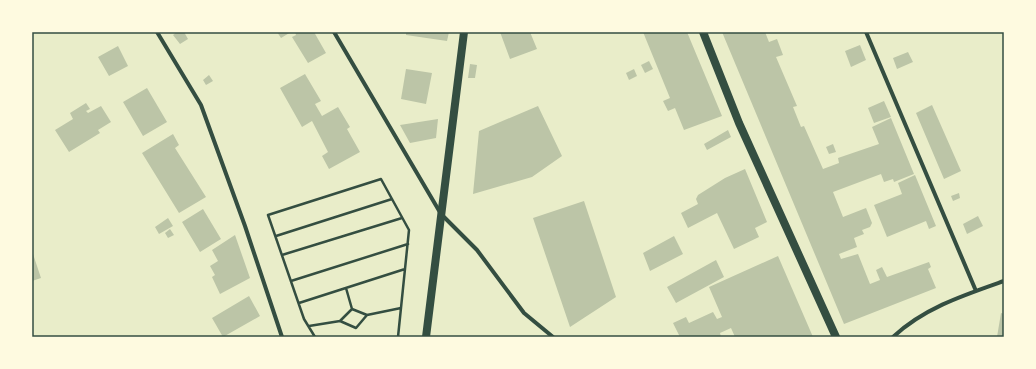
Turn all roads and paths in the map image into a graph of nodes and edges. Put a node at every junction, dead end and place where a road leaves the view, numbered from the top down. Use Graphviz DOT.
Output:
graph roads {
  1 [pos="157,32"];
  2 [pos="334,32"];
  3 [pos="464,32"];
  4 [pos="703,32"];
  5 [pos="866,32"];
  6 [pos="392,199"];
  7 [pos="441,214"];
  8 [pos="402,218"];
  9 [pos="276,236"];
  10 [pos="408,244"];
  11 [pos="282,255"];
  12 [pos="405,269"];
  13 [pos="291,281"];
  14 [pos="1004,281"];
  15 [pos="346,288"];
  16 [pos="976,291"];
  17 [pos="299,303"];
  18 [pos="401,308"];
  19 [pos="352,309"];
  20 [pos="367,315"];
  21 [pos="340,321"];
  22 [pos="308,326"];
  23 [pos="282,337"];
  24 [pos="314,337"];
  25 [pos="398,337"];
  26 [pos="426,337"];
  27 [pos="553,337"];
  28 [pos="836,337"];
  29 [pos="893,337"];
  1 -- 23 [label="street"];
  2 -- 7 [label="street"];
  3 -- 7 [label="main road"];
  4 -- 28 [label="main road"];
  5 -- 16 [label="street"];
  6 -- 8 [label="path"];
  6 -- 9 [label="path"];
  6 -- 9 [label="path"];
  7 -- 26 [label="main road"];
  7 -- 27 [label="street"];
  8 -- 10 [label="path"];
  8 -- 11 [label="path"];
  9 -- 11 [label="path"];
  10 -- 12 [label="path"];
  10 -- 13 [label="path"];
  11 -- 13 [label="path"];
  12 -- 15 [label="path"];
  12 -- 18 [label="path"];
  13 -- 17 [label="path"];
  14 -- 16 [label="street"];
  15 -- 17 [label="path"];
  15 -- 19 [label="path"];
  16 -- 29 [label="street"];
  17 -- 22 [label="path"];
  18 -- 20 [label="path"];
  18 -- 25 [label="path"];
  19 -- 20 [label="path"];
  19 -- 21 [label="path"];
  20 -- 21 [label="path"];
  21 -- 22 [label="path"];
  22 -- 24 [label="path"];
}
